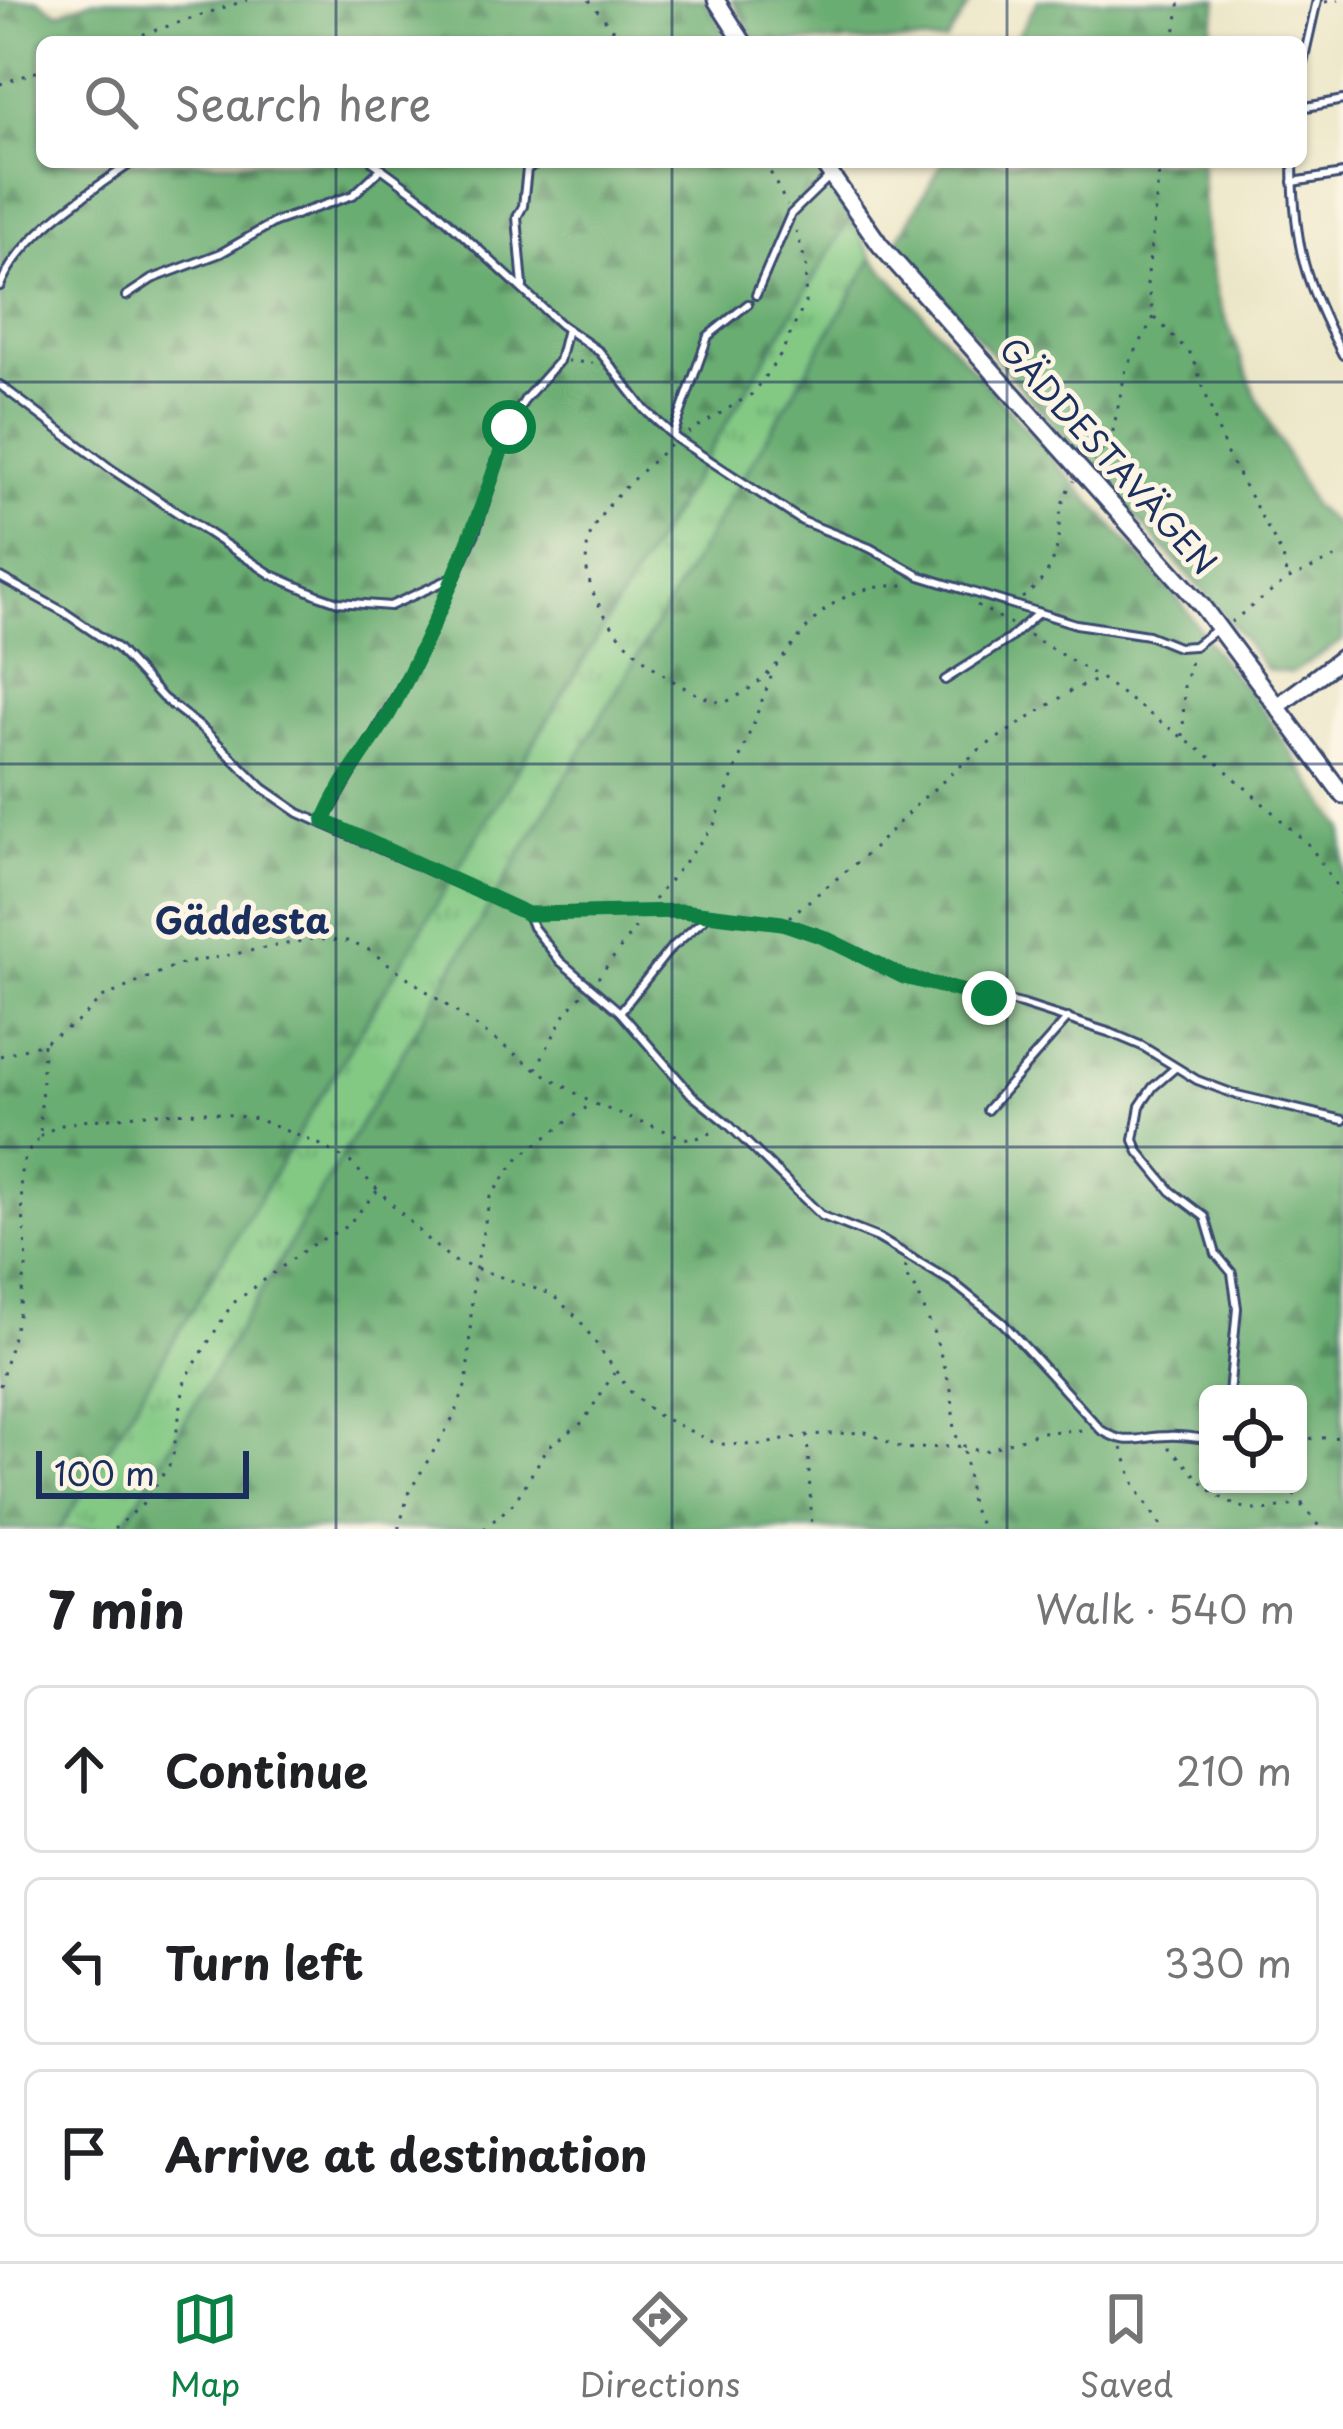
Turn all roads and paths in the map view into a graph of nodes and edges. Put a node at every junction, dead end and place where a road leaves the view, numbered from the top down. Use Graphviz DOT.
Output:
graph roads {
  1 [pos="247,0"];
  2 [pos="589,0"];
  3 [pos="716,0"];
  4 [pos="1180,0"];
  5 [pos="1317,0"];
  6 [pos="138,36"];
  7 [pos="618,36"];
  8 [pos="737,36"];
  9 [pos="1175,36"];
  10 [pos="1307,44"];
  11 [pos="36,72"];
  12 [pos="0,84"];
  13 [pos="1343,100"];
  14 [pos="1307,106"];
  15 [pos="124,168"];
  16 [pos="382,168"];
  17 [pos="529,168"];
  18 [pos="768,168"];
  19 [pos="1159,168"];
  20 [pos="1293,168"];
  21 [pos="826,169"];
  22 [pos="1343,174"];
  23 [pos="1293,182"];
  24 [pos="791,214"];
  25 [pos="0,286"];
  26 [pos="524,290"];
  27 [pos="756,295"];
  28 [pos="126,296"];
  29 [pos="748,304"];
  30 [pos="1154,317"];
  31 [pos="568,329"];
  32 [pos="1343,356"];
  33 [pos="560,361"];
  34 [pos="613,366"];
  35 [pos="0,385"];
  36 [pos="675,437"];
  37 [pos="1083,472"];
  38 [pos="1343,554"];
  39 [pos="456,576"];
  40 [pos="0,577"];
  41 [pos="1287,580"];
  42 [pos="929,588"];
  43 [pos="963,599"];
  44 [pos="1010,606"];
  45 [pos="1038,613"];
  46 [pos="1218,627"];
  47 [pos="1020,629"];
  48 [pos="1198,644"];
  49 [pos="1343,657"];
  50 [pos="773,670"];
  51 [pos="1100,678"];
  52 [pos="945,680"];
  53 [pos="1278,706"];
  54 [pos="1183,737"];
  55 [pos="1343,795"];
  56 [pos="324,821"];
  57 [pos="1343,896"];
  58 [pos="646,912"];
  59 [pos="712,913"];
  60 [pos="528,914"];
  61 [pos="782,923"];
  62 [pos="590,987"];
  63 [pos="620,1012"];
  64 [pos="1068,1018"];
  65 [pos="43,1043"];
  66 [pos="0,1056"];
  67 [pos="1175,1068"];
  68 [pos="536,1070"];
  69 [pos="592,1103"];
  70 [pos="987,1110"];
  71 [pos="1343,1120"];
  72 [pos="728,1125"];
  73 [pos="40,1137"];
  74 [pos="377,1191"];
  75 [pos="907,1259"];
  76 [pos="475,1269"];
  77 [pos="615,1372"];
  78 [pos="1230,1385"];
  79 [pos="0,1386"];
  80 [pos="1101,1430"];
  81 [pos="807,1435"];
  82 [pos="1343,1437"];
  83 [pos="1199,1438"];
  84 [pos="1307,1439"];
  85 [pos="1120,1440"];
  86 [pos="1144,1440"];
  87 [pos="964,1446"];
  88 [pos="1293,1493"];
  89 [pos="114,1529"];
  90 [pos="399,1529"];
  91 [pos="484,1529"];
  92 [pos="812,1529"];
  93 [pos="983,1529"];
  94 [pos="1163,1529"];
  95 [pos="1322,1529"];
  1 -- 6 [label="path"];
  2 -- 7 [label="path"];
  3 -- 8 [label="street"];
  4 -- 9 [label="path"];
  5 -- 10 [label="lane"];
  11 -- 12 [label="path"];
  13 -- 14 [label="lane"];
  15 -- 25 [label="lane"];
  16 -- 26 [label="lane"];
  16 -- 28 [label="lane"];
  17 -- 26 [label="lane"];
  18 -- 24 [label="path"];
  19 -- 30 [label="path"];
  20 -- 23 [label="lane"];
  21 -- 24 [label="lane"];
  21 -- 37 [label="street, GÄDDESTAVÄGEN"];
  22 -- 23 [label="lane"];
  23 -- 32 [label="lane"];
  24 -- 27 [label="lane"];
  24 -- 36 [label="path"];
  26 -- 31 [label="lane"];
  29 -- 36 [label="lane"];
  30 -- 37 [label="path"];
  30 -- 41 [label="path"];
  31 -- 33 [label="lane"];
  31 -- 34 [label="lane"];
  33 -- 34 [label="path"];
  33 -- 39 [label="lane"];
  34 -- 36 [label="lane"];
  35 -- 39 [label="lane"];
  36 -- 44 [label="lane"];
  36 -- 50 [label="path"];
  37 -- 44 [label="path"];
  37 -- 46 [label="street, GÄDDESTAVÄGEN"];
  38 -- 41 [label="path"];
  39 -- 56 [label="lane"];
  40 -- 56 [label="lane"];
  41 -- 46 [label="path"];
  42 -- 50 [label="path"];
  43 -- 47 [label="path"];
  44 -- 45 [label="lane"];
  45 -- 47 [label="lane"];
  45 -- 48 [label="lane"];
  46 -- 48 [label="lane"];
  46 -- 53 [label="street, GÄDDESTAVÄGEN"];
  47 -- 51 [label="path"];
  47 -- 52 [label="lane"];
  48 -- 54 [label="path"];
  49 -- 53 [label="street"];
  50 -- 58 [label="path"];
  51 -- 54 [label="path"];
  51 -- 61 [label="path"];
  53 -- 55 [label="street, GÄDDESTAVÄGEN"];
  54 -- 57 [label="path"];
  56 -- 60 [label="lane"];
  58 -- 59 [label="lane"];
  58 -- 60 [label="lane"];
  58 -- 62 [label="path"];
  59 -- 61 [label="lane"];
  59 -- 63 [label="lane"];
  60 -- 62 [label="lane"];
  61 -- 64 [label="lane"];
  62 -- 63 [label="lane"];
  62 -- 68 [label="path"];
  63 -- 72 [label="lane"];
  64 -- 67 [label="lane"];
  64 -- 70 [label="lane"];
  65 -- 66 [label="path"];
  65 -- 68 [label="path"];
  65 -- 73 [label="path"];
  67 -- 71 [label="lane"];
  67 -- 78 [label="lane"];
  68 -- 69 [label="path"];
  69 -- 72 [label="path"];
  69 -- 76 [label="path"];
  72 -- 75 [label="lane"];
  73 -- 74 [label="path"];
  73 -- 79 [label="path"];
  74 -- 76 [label="path"];
  74 -- 89 [label="path"];
  75 -- 80 [label="lane"];
  75 -- 87 [label="path"];
  76 -- 77 [label="path"];
  76 -- 90 [label="path"];
  77 -- 81 [label="path"];
  77 -- 91 [label="path"];
  80 -- 85 [label="lane"];
  80 -- 87 [label="path"];
  81 -- 87 [label="path"];
  81 -- 92 [label="path"];
  82 -- 84 [label="path"];
  83 -- 86 [label="lane"];
  85 -- 86 [label="lane"];
  85 -- 94 [label="path"];
  86 -- 95 [label="path"];
  87 -- 93 [label="path"];
  88 -- 95 [label="path"];
}
